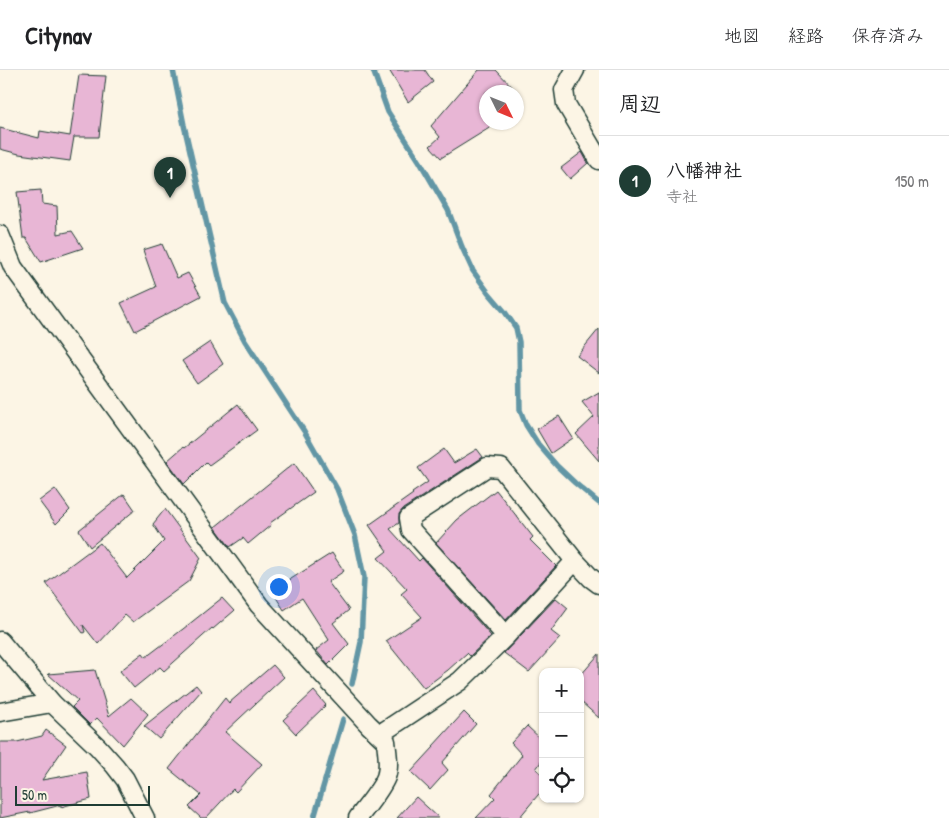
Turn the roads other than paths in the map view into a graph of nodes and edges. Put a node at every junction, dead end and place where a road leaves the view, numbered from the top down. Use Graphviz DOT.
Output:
graph roads {
  1 [pos="576,70"];
  2 [pos="599,160"];
  3 [pos="0,235"];
  4 [pos="575,561"];
  5 [pos="599,584"];
  6 [pos="506,636"];
  7 [pos="0,641"];
  8 [pos="52,703"];
  9 [pos="0,712"];
  10 [pos="380,734"];
  11 [pos="145,818"];
  12 [pos="358,818"];
  1 -- 2 [label="street"];
  3 -- 10 [label="street"];
  4 -- 5 [label="street"];
  4 -- 6 [label="street"];
  4 -- 6 [label="street"];
  6 -- 10 [label="street"];
  7 -- 8 [label="street"];
  8 -- 9 [label="street"];
  8 -- 11 [label="street"];
  10 -- 12 [label="street"];
}
